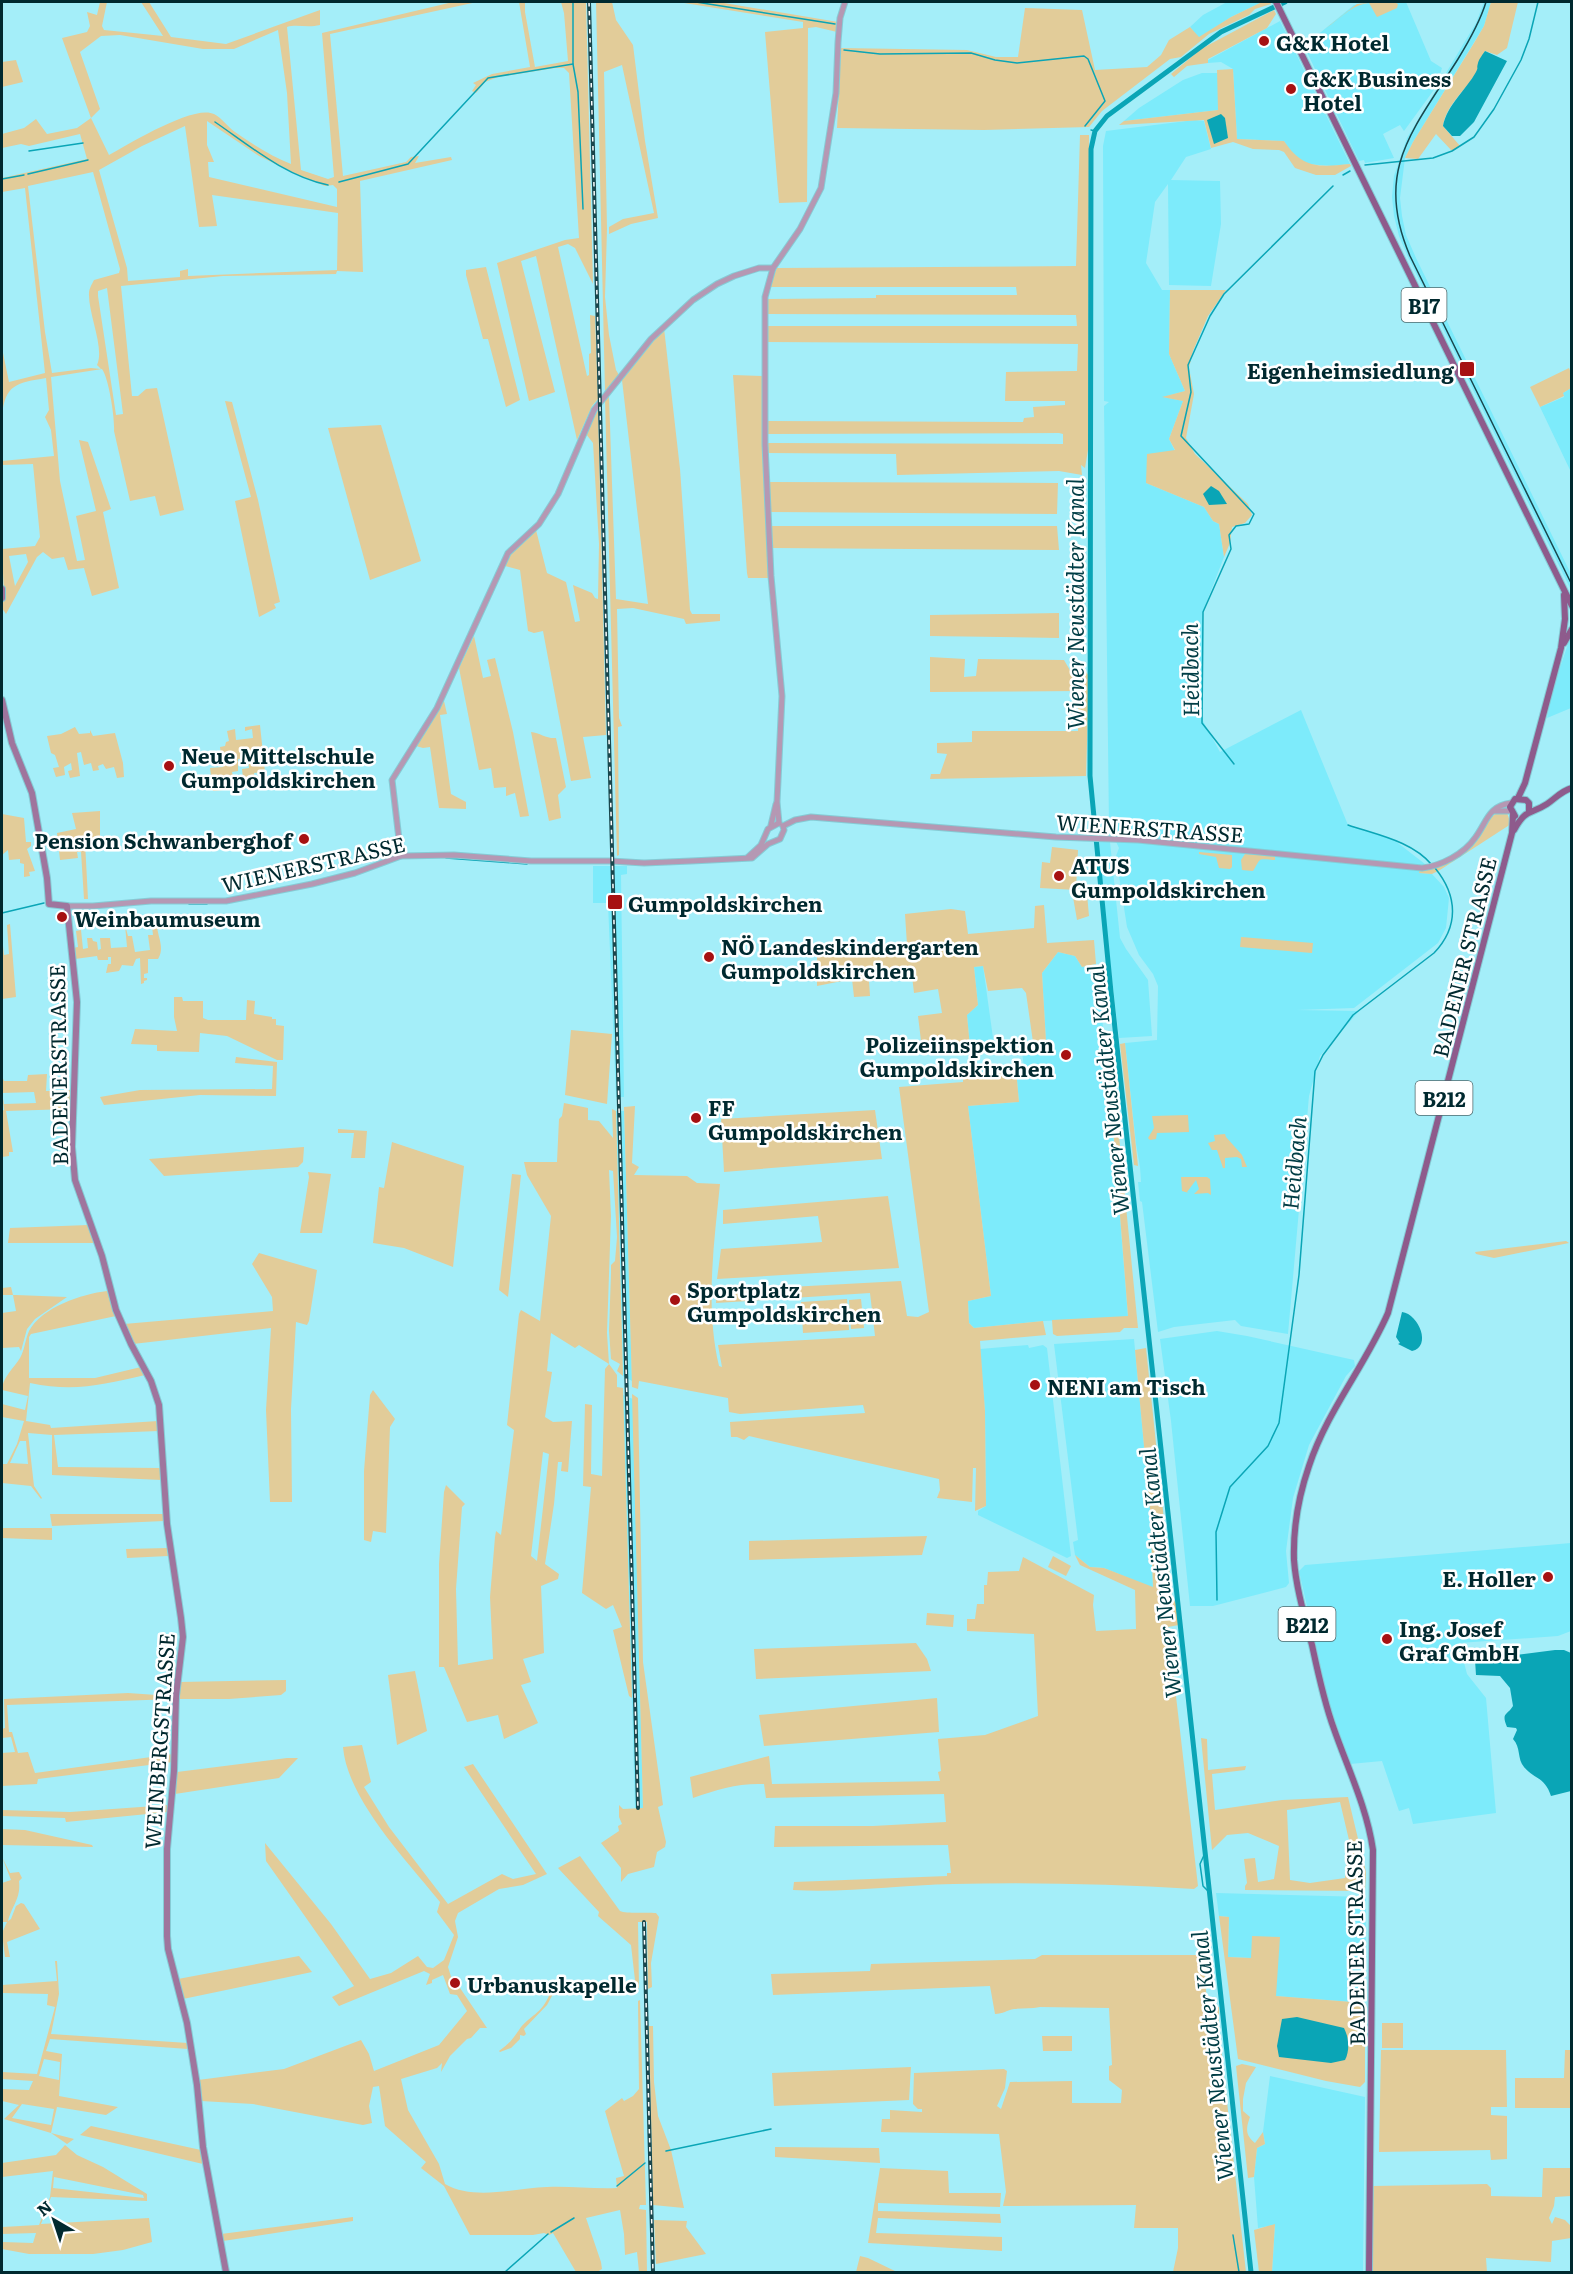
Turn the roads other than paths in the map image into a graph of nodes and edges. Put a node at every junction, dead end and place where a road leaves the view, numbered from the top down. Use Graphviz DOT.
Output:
graph roads {
  1 [pos="845,2"];
  2 [pos="1276,2"];
  3 [pos="773,268"];
  4 [pos="2,589"];
  5 [pos="1563,590"];
  6 [pos="2,598"];
  7 [pos="1572,606"];
  8 [pos="1572,629"];
  9 [pos="1561,648"];
  10 [pos="2,700"];
  11 [pos="1525,783"];
  12 [pos="1572,788"];
  13 [pos="1518,798"];
  14 [pos="1528,801"];
  15 [pos="777,802"];
  16 [pos="1511,803"];
  17 [pos="1547,804"];
  18 [pos="1492,811"];
  19 [pos="1529,811"];
  20 [pos="1512,813"];
  21 [pos="1521,817"];
  22 [pos="771,825"];
  23 [pos="781,825"];
  24 [pos="1512,833"];
  25 [pos="766,842"];
  26 [pos="401,856"];
  27 [pos="67,906"];
  28 [pos="76,1187"];
  29 [pos="226,2272"];
  30 [pos="1370,2272"];
  1 -- 3 [label="street"];
  2 -- 5 [label="main road, B17"];
  3 -- 15 [label="street"];
  3 -- 26 [label="street"];
  4 -- 6 [label="main road"];
  5 -- 7 [label="main road, B17"];
  5 -- 9 [label="main road"];
  8 -- 9 [label="main road"];
  9 -- 11 [label="main road"];
  10 -- 27 [label="main road"];
  11 -- 13 [label="main road"];
  11 -- 14 [label="main road"];
  12 -- 17 [label="main road"];
  13 -- 14 [label="main road"];
  13 -- 16 [label="main road"];
  14 -- 17 [label="main road"];
  14 -- 19 [label="main road"];
  15 -- 22 [label="street"];
  15 -- 23 [label="street"];
  16 -- 18 [label="street"];
  16 -- 20 [label="main road, B212"];
  17 -- 19 [label="main road"];
  18 -- 20 [label="street"];
  18 -- 23 [label="street, WIENERSTRASSE"];
  19 -- 21 [label="main road, B212"];
  20 -- 21 [label="main road"];
  20 -- 24 [label="main road, BADENER STRASSE / B212"];
  21 -- 24 [label="main road, BADENER STRASSE / B212"];
  22 -- 23 [label="street, WIENERSTRASSE"];
  22 -- 25 [label="street"];
  23 -- 25 [label="street, WIENERSTRASSE"];
  24 -- 30 [label="main road, BADENER STRASSE / B212"];
  25 -- 26 [label="street, WIENERSTRASSE"];
  26 -- 27 [label="street, WIENERSTRASSE"];
  27 -- 28 [label="main road, BADENERSTRASSE"];
  28 -- 29 [label="main road, WEINBERGSTRASSE"];
}
